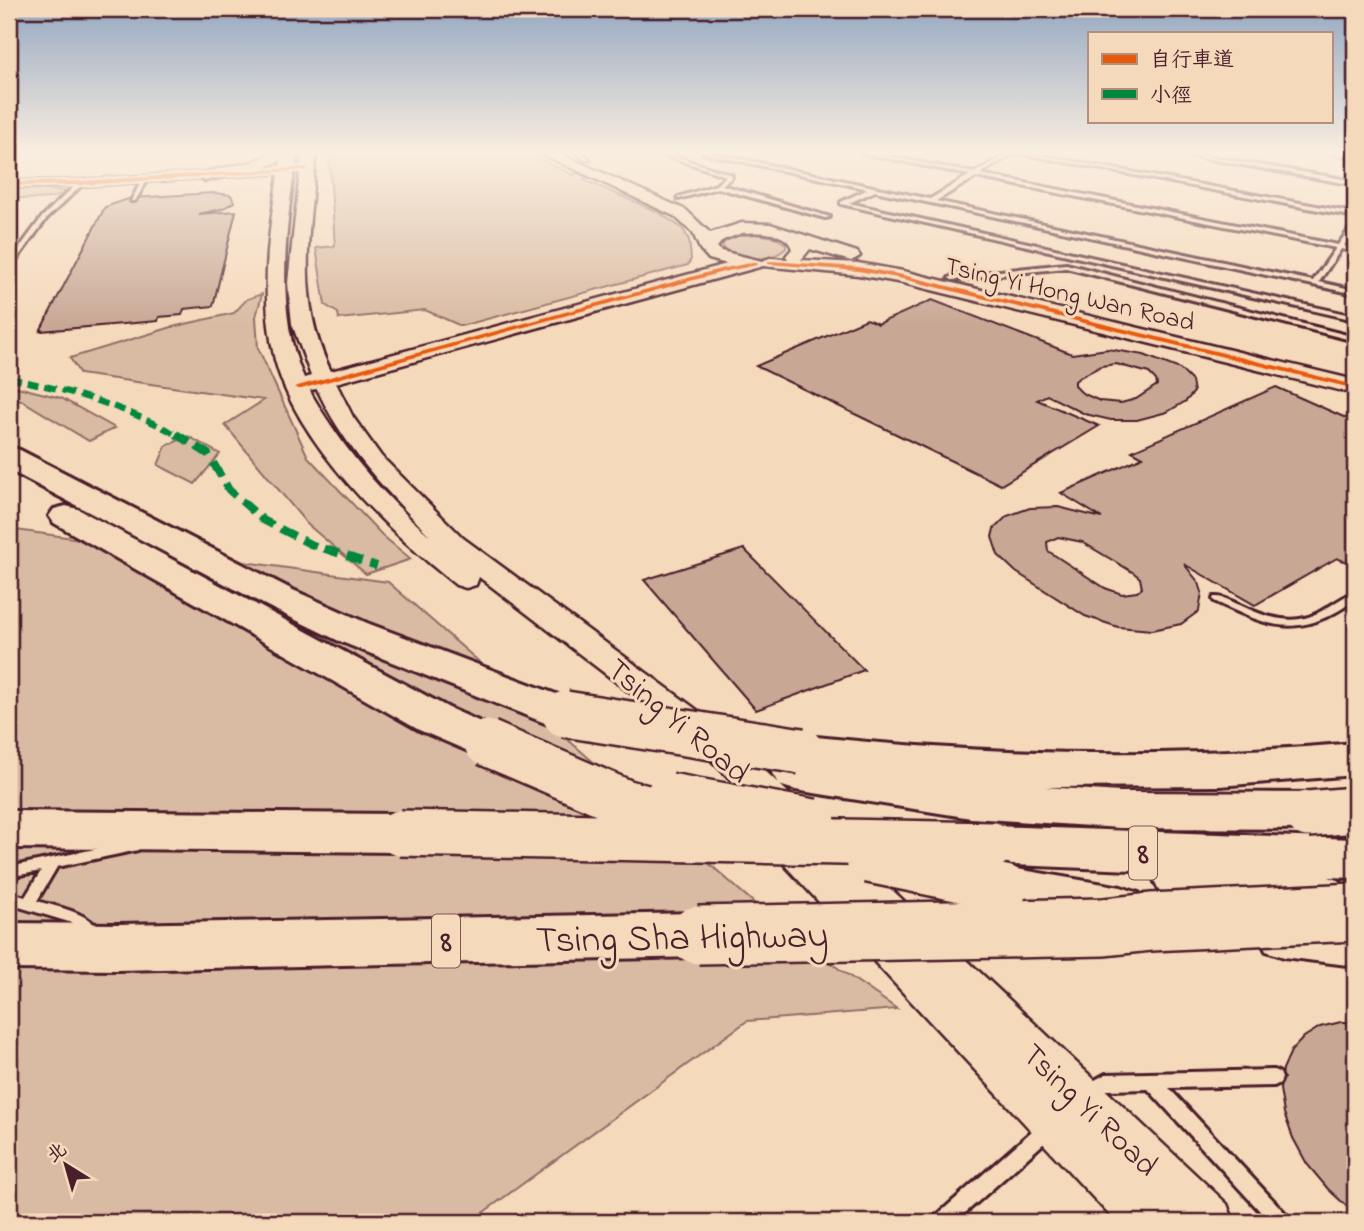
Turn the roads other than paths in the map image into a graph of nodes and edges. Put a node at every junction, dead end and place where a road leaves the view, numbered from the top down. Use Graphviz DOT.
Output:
graph roads {
  1 [pos="51,210"];
  2 [pos="287,210"];
  3 [pos="674,210"];
  4 [pos="804,210"];
  5 [pos="877,210"];
  6 [pos="975,210"];
  7 [pos="1155,210"];
  8 [pos="1330,210"];
  9 [pos="1355,215"];
  10 [pos="723,216"];
  11 [pos="827,217"];
  12 [pos="1355,225"];
  13 [pos="764,229"];
  14 [pos="798,240"];
  15 [pos="709,243"];
  16 [pos="1340,247"];
  17 [pos="1355,250"];
  18 [pos="762,263"];
  19 [pos="723,264"];
  20 [pos="9,266"];
  21 [pos="952,278"];
  22 [pos="1315,283"];
  23 [pos="1213,285"];
  24 [pos="1355,292"];
  25 [pos="1189,297"];
  26 [pos="1355,318"];
  27 [pos="1355,339"];
  28 [pos="1355,374"];
  29 [pos="311,383"];
  30 [pos="1355,387"];
  31 [pos="18,476"];
  32 [pos="1355,595"];
  33 [pos="1218,598"];
  34 [pos="565,714"];
  35 [pos="487,743"];
  36 [pos="1355,759"];
  37 [pos="1355,810"];
  38 [pos="9,829"];
  39 [pos="220,830"];
  40 [pos="992,845"];
  41 [pos="1355,859"];
  42 [pos="52,863"];
  43 [pos="9,873"];
  44 [pos="9,898"];
  45 [pos="1355,901"];
  46 [pos="1355,912"];
  47 [pos="18,925"];
  48 [pos="1104,927"];
  49 [pos="1355,944"];
  50 [pos="1355,953"];
  51 [pos="1273,1078"];
  52 [pos="1152,1081"];
  53 [pos="1067,1111"];
  54 [pos="942,1222"];
  55 [pos="1150,1222"];
  56 [pos="1209,1222"];
  57 [pos="1282,1222"];
  1 -- 20 [label="lane"];
  2 -- 29 [label="street, Tsing Yi Road"];
  3 -- 15 [label="street"];
  4 -- 11 [label="lane"];
  5 -- 23 [label="lane"];
  6 -- 22 [label="lane"];
  7 -- 16 [label="lane"];
  8 -- 9 [label="lane"];
  10 -- 13 [label="street"];
  12 -- 16 [label="lane"];
  13 -- 14 [label="street, Tsing Yi Hong Wan Road"];
  13 -- 15 [label="street"];
  14 -- 18 [label="street"];
  14 -- 21 [label="street, Tsing Yi Hong Wan Road"];
  15 -- 19 [label="street"];
  16 -- 17 [label="lane"];
  16 -- 22 [label="lane"];
  18 -- 19 [label="street"];
  18 -- 30 [label="street, Tsing Yi Hong Wan Road"];
  19 -- 29 [label="street"];
  21 -- 25 [label="lane"];
  21 -- 28 [label="street, Tsing Yi Hong Wan Road"];
  22 -- 24 [label="lane"];
  23 -- 25 [label="lane"];
  23 -- 26 [label="lane"];
  25 -- 27 [label="lane"];
  29 -- 53 [label="street, Tsing Yi Road"];
  31 -- 34 [label="highway"];
  31 -- 35 [label="highway"];
  32 -- 33 [label="lane"];
  34 -- 36 [label="highway, bridge"];
  34 -- 37 [label="highway, bridge"];
  35 -- 45 [label="highway, bridge"];
  35 -- 49 [label="highway, bridge"];
  37 -- 40 [label="highway, bridge"];
  38 -- 39 [label="highway, 8"];
  39 -- 40 [label="highway, 8, bridge"];
  39 -- 42 [label="lane"];
  40 -- 41 [label="highway, 8"];
  42 -- 43 [label="lane"];
  42 -- 47 [label="lane"];
  44 -- 47 [label="lane"];
  46 -- 48 [label="highway, Tsing Sha Highway / 8, bridge"];
  47 -- 48 [label="highway, Tsing Sha Highway / 8, bridge"];
  48 -- 50 [label="highway, bridge"];
  51 -- 52 [label="lane"];
  52 -- 53 [label="lane"];
  52 -- 57 [label="lane"];
  53 -- 54 [label="lane"];
  53 -- 55 [label="street, Tsing Yi Road"];
  53 -- 56 [label="street, Tsing Yi Road"];
}
